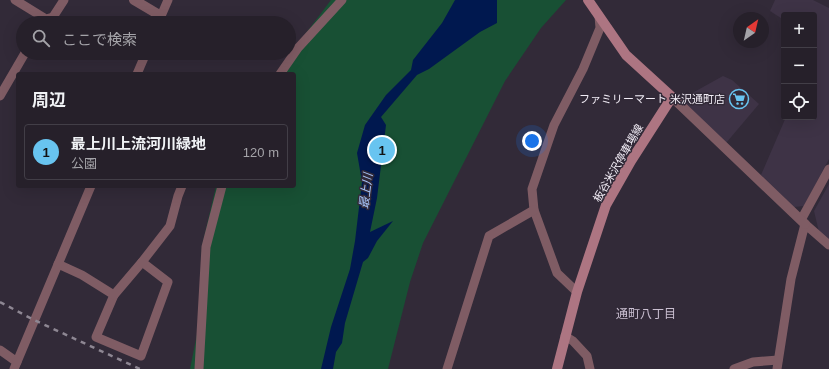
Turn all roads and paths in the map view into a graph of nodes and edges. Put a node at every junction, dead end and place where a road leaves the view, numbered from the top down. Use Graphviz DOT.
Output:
graph roads {
  1 [pos="15,0"];
  2 [pos="64,0"];
  3 [pos="134,0"];
  4 [pos="168,0"];
  5 [pos="342,0"];
  6 [pos="588,0"];
  7 [pos="38,16"];
  8 [pos="54,16"];
  9 [pos="154,16"];
  10 [pos="161,16"];
  11 [pos="599,16"];
  12 [pos="296,51"];
  13 [pos="22,60"];
  14 [pos="143,60"];
  15 [pos="290,60"];
  16 [pos="138,72"];
  17 [pos="281,72"];
  18 [pos="0,96"];
  19 [pos="672,97"];
  20 [pos="829,169"];
  21 [pos="90,188"];
  22 [pos="181,188"];
  23 [pos="221,188"];
  24 [pos="534,210"];
  25 [pos="803,222"];
  26 [pos="829,245"];
  27 [pos="142,262"];
  28 [pos="58,264"];
  29 [pos="577,292"];
  30 [pos="114,296"];
  31 [pos="565,336"];
  32 [pos="0,350"];
  33 [pos="778,364"];
  34 [pos="15,366"];
  35 [pos="199,369"];
  36 [pos="447,369"];
  37 [pos="557,369"];
  38 [pos="590,369"];
  39 [pos="734,369"];
  1 -- 7 [label="street"];
  2 -- 8 [label="street"];
  3 -- 9 [label="street"];
  4 -- 10 [label="street"];
  5 -- 12 [label="street"];
  6 -- 11 [label="main road"];
  11 -- 19 [label="main road"];
  11 -- 24 [label="street"];
  13 -- 18 [label="street"];
  14 -- 16 [label="street"];
  15 -- 17 [label="street"];
  19 -- 25 [label="street"];
  19 -- 29 [label="main road, 板谷米沢停車場線"];
  20 -- 25 [label="street"];
  21 -- 28 [label="street"];
  22 -- 27 [label="street"];
  23 -- 35 [label="street"];
  24 -- 29 [label="street"];
  24 -- 36 [label="street"];
  25 -- 26 [label="street"];
  25 -- 33 [label="street"];
  27 -- 30 [label="street"];
  27 -- 30 [label="street"];
  28 -- 30 [label="street"];
  28 -- 34 [label="street"];
  29 -- 31 [label="main road, 板谷米沢停車場線"];
  31 -- 37 [label="main road, 板谷米沢停車場線"];
  31 -- 38 [label="street"];
  32 -- 34 [label="street"];
  33 -- 39 [label="street"];
}
